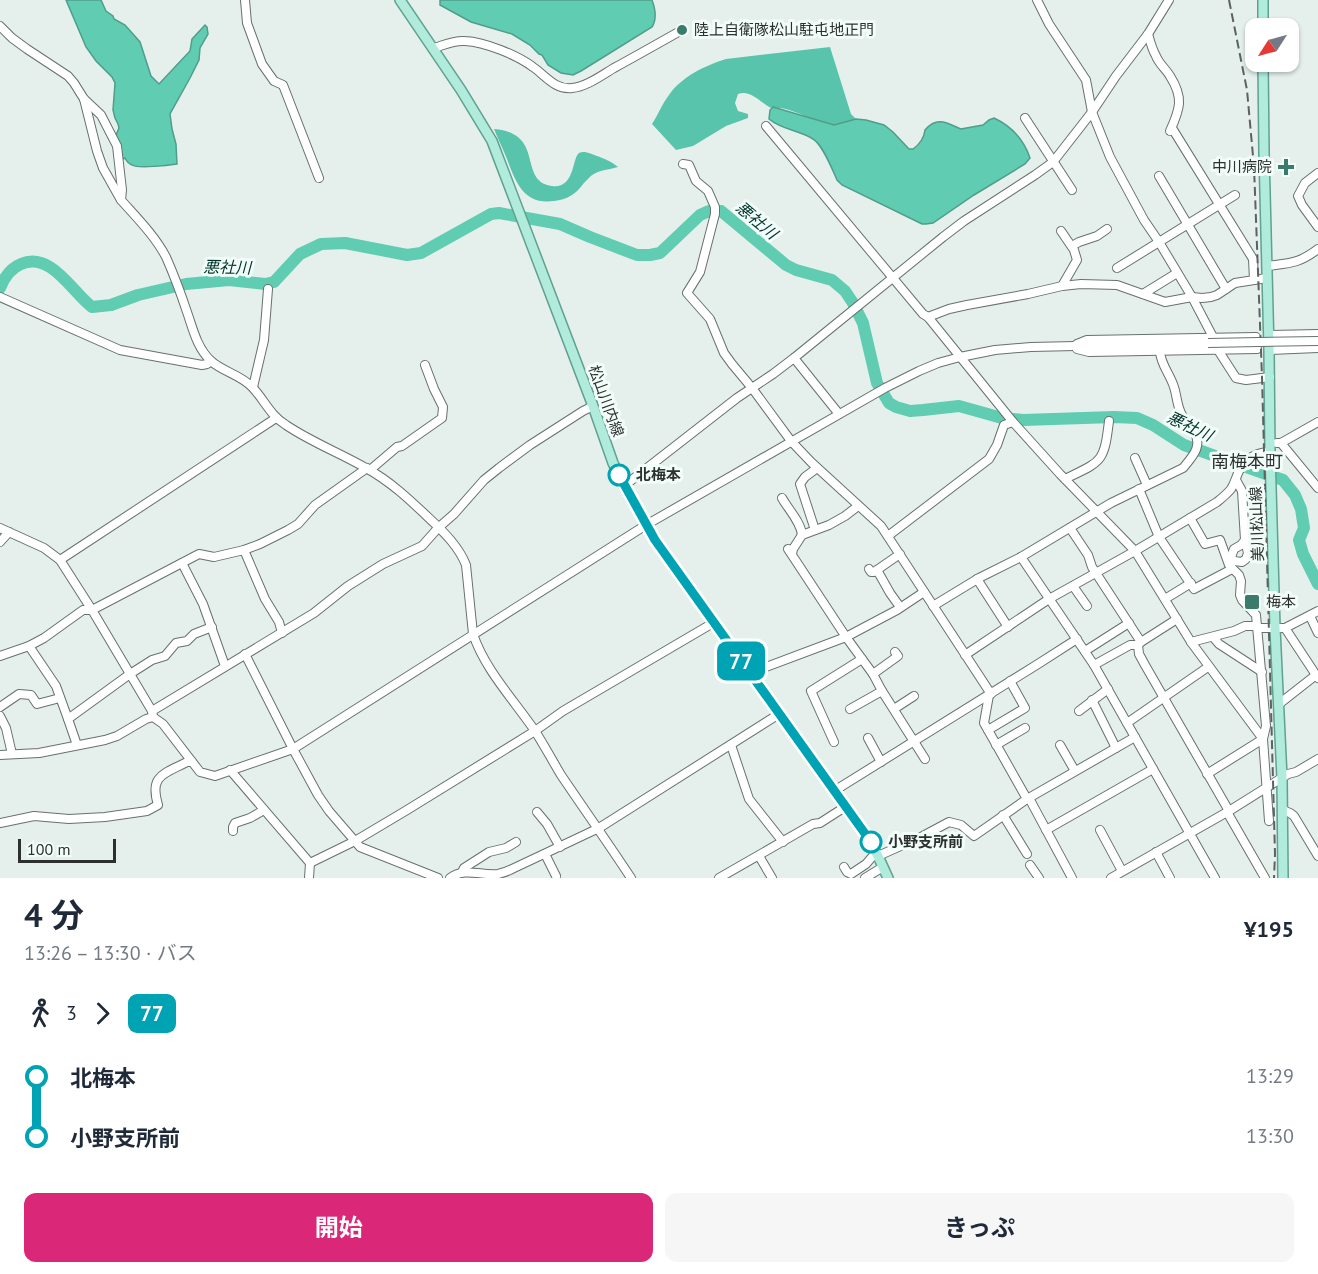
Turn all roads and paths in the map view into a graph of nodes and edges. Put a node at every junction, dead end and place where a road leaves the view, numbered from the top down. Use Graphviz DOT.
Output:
graph roads {
  1 [pos="245,0"];
  2 [pos="400,0"];
  3 [pos="1036,0"];
  4 [pos="1169,0"];
  5 [pos="1263,0"];
  6 [pos="1263,18"];
  7 [pos="0,26"];
  8 [pos="682,30"];
  9 [pos="1148,33"];
  10 [pos="434,48"];
  11 [pos="1263,72"];
  12 [pos="84,99"];
  13 [pos="1092,112"];
  14 [pos="1025,118"];
  15 [pos="766,126"];
  16 [pos="1053,162"];
  17 [pos="683,164"];
  18 [pos="1318,173"];
  19 [pos="1159,176"];
  20 [pos="319,178"];
  21 [pos="1072,190"];
  22 [pos="1234,195"];
  23 [pos="121,200"];
  24 [pos="1219,205"];
  25 [pos="1188,224"];
  26 [pos="1318,227"];
  27 [pos="1107,228"];
  28 [pos="1061,231"];
  29 [pos="1159,242"];
  30 [pos="1072,246"];
  31 [pos="1318,249"];
  32 [pos="1267,266"];
  33 [pos="1118,268"];
  34 [pos="1177,273"];
  35 [pos="893,277"];
  36 [pos="1267,278"];
  37 [pos="1254,279"];
  38 [pos="1062,286"];
  39 [pos="268,289"];
  40 [pos="1227,289"];
  41 [pos="1143,294"];
  42 [pos="0,297"];
  43 [pos="1192,297"];
  44 [pos="927,317"];
  45 [pos="1318,334"];
  46 [pos="1269,335"];
  47 [pos="1239,337"];
  48 [pos="1256,337"];
  49 [pos="1210,340"];
  50 [pos="1318,341"];
  51 [pos="1070,346"];
  52 [pos="1318,348"];
  53 [pos="1257,349"];
  54 [pos="1218,350"];
  55 [pos="1239,350"];
  56 [pos="1269,350"];
  57 [pos="1160,352"];
  58 [pos="960,357"];
  59 [pos="794,358"];
  60 [pos="211,361"];
  61 [pos="425,365"];
  62 [pos="1270,377"];
  63 [pos="253,387"];
  64 [pos="752,388"];
  65 [pos="593,406"];
  66 [pos="839,414"];
  67 [pos="276,418"];
  68 [pos="1010,419"];
  69 [pos="1109,421"];
  70 [pos="1318,422"];
  71 [pos="791,441"];
  72 [pos="1281,443"];
  73 [pos="1270,448"];
  74 [pos="1135,458"];
  75 [pos="817,468"];
  76 [pos="368,469"];
  77 [pos="1237,476"];
  78 [pos="1065,479"];
  79 [pos="1316,483"];
  80 [pos="624,486"];
  81 [pos="1143,487"];
  82 [pos="782,498"];
  83 [pos="858,506"];
  84 [pos="1097,512"];
  85 [pos="1190,518"];
  86 [pos="646,525"];
  87 [pos="0,528"];
  88 [pos="438,528"];
  89 [pos="1071,528"];
  90 [pos="815,530"];
  91 [pos="9,532"];
  92 [pos="802,535"];
  93 [pos="888,536"];
  94 [pos="1159,537"];
  95 [pos="1245,540"];
  96 [pos="0,542"];
  97 [pos="244,550"];
  98 [pos="1135,551"];
  99 [pos="900,554"];
  100 [pos="1021,557"];
  101 [pos="60,560"];
  102 [pos="182,563"];
  103 [pos="1232,569"];
  104 [pos="1096,573"];
  105 [pos="977,579"];
  106 [pos="1191,584"];
  107 [pos="1073,586"];
  108 [pos="924,592"];
  109 [pos="1049,599"];
  110 [pos="1165,599"];
  111 [pos="933,606"];
  112 [pos="1087,606"];
  113 [pos="900,608"];
  114 [pos="92,610"];
  115 [pos="1318,612"];
  116 [pos="1310,616"];
  117 [pos="1177,619"];
  118 [pos="713,623"];
  119 [pos="1129,623"];
  120 [pos="212,627"];
  121 [pos="1008,627"];
  122 [pos="1257,627"];
  123 [pos="1280,628"];
  124 [pos="282,633"];
  125 [pos="1318,633"];
  126 [pos="473,634"];
  127 [pos="846,637"];
  128 [pos="1213,637"];
  129 [pos="1077,639"];
  130 [pos="1191,642"];
  131 [pos="1140,643"];
  132 [pos="29,646"];
  133 [pos="1085,651"];
  134 [pos="895,652"];
  135 [pos="245,654"];
  136 [pos="965,655"];
  137 [pos="0,656"];
  138 [pos="862,659"];
  139 [pos="1094,665"];
  140 [pos="225,666"];
  141 [pos="1208,666"];
  142 [pos="1262,672"];
  143 [pos="750,673"];
  144 [pos="130,674"];
  145 [pos="873,674"];
  146 [pos="1317,677"];
  147 [pos="1010,681"];
  148 [pos="1108,689"];
  149 [pos="882,691"];
  150 [pos="990,694"];
  151 [pos="914,696"];
  152 [pos="60,698"];
  153 [pos="1163,698"];
  154 [pos="1092,700"];
  155 [pos="1279,704"];
  156 [pos="0,708"];
  157 [pos="850,709"];
  158 [pos="894,709"];
  159 [pos="1079,711"];
  160 [pos="153,714"];
  161 [pos="779,714"];
  162 [pos="0,716"];
  163 [pos="68,719"];
  164 [pos="1127,723"];
  165 [pos="1025,728"];
  166 [pos="988,729"];
  167 [pos="535,731"];
  168 [pos="1135,737"];
  169 [pos="868,738"];
  170 [pos="1263,739"];
  171 [pos="834,742"];
  172 [pos="914,742"];
  173 [pos="77,745"];
  174 [pos="731,745"];
  175 [pos="996,745"];
  176 [pos="1060,745"];
  177 [pos="1116,748"];
  178 [pos="293,749"];
  179 [pos="12,754"];
  180 [pos="0,755"];
  181 [pos="925,759"];
  182 [pos="1318,759"];
  183 [pos="192,762"];
  184 [pos="881,762"];
  185 [pos="1153,769"];
  186 [pos="230,771"];
  187 [pos="1075,771"];
  188 [pos="1207,774"];
  189 [pos="1282,778"];
  190 [pos="1267,788"];
  191 [pos="834,791"];
  192 [pos="1028,798"];
  193 [pos="845,807"];
  194 [pos="264,810"];
  195 [pos="1283,810"];
  196 [pos="1228,811"];
  197 [pos="537,812"];
  198 [pos="1003,815"];
  199 [pos="1269,821"];
  200 [pos="0,823"];
  201 [pos="599,828"];
  202 [pos="1046,830"];
  203 [pos="1100,830"];
  204 [pos="233,831"];
  205 [pos="1189,833"];
  206 [pos="355,841"];
  207 [pos="1315,841"];
  208 [pos="516,842"];
  209 [pos="783,842"];
  210 [pos="560,847"];
  211 [pos="1156,852"];
  212 [pos="545,854"];
  213 [pos="1027,854"];
  214 [pos="878,855"];
  215 [pos="759,856"];
  216 [pos="1318,856"];
  217 [pos="310,863"];
  218 [pos="1030,866"];
  219 [pos="410,867"];
  220 [pos="883,867"];
  221 [pos="462,872"];
  222 [pos="1122,872"];
  223 [pos="556,876"];
  224 [pos="724,877"];
  225 [pos="309,878"];
  226 [pos="417,878"];
  227 [pos="438,878"];
  228 [pos="450,878"];
  229 [pos="631,878"];
  230 [pos="772,878"];
  231 [pos="838,878"];
  232 [pos="865,878"];
  233 [pos="888,878"];
  234 [pos="1039,878"];
  235 [pos="1072,878"];
  236 [pos="1111,878"];
  237 [pos="1170,878"];
  238 [pos="1215,878"];
  239 [pos="1265,878"];
  240 [pos="1282,878"];
  1 -- 20 [label="street"];
  2 -- 10 [label="main road, 松山川内線"];
  3 -- 13 [label="street"];
  4 -- 9 [label="street"];
  5 -- 6 [label="main road"];
  7 -- 12 [label="street"];
  8 -- 10 [label="street"];
  9 -- 13 [label="street"];
  9 -- 24 [label="street"];
  10 -- 65 [label="main road, 松山川内線"];
  11 -- 32 [label="main road, 美川松山線"];
  12 -- 23 [label="street"];
  12 -- 23 [label="street"];
  13 -- 16 [label="street"];
  13 -- 29 [label="street"];
  14 -- 16 [label="street"];
  15 -- 35 [label="street"];
  16 -- 21 [label="street"];
  16 -- 35 [label="street"];
  17 -- 64 [label="street"];
  18 -- 26 [label="street"];
  19 -- 25 [label="street"];
  22 -- 24 [label="street"];
  23 -- 60 [label="street"];
  24 -- 25 [label="street"];
  24 -- 37 [label="street"];
  25 -- 29 [label="street"];
  25 -- 40 [label="street"];
  27 -- 30 [label="street"];
  28 -- 30 [label="street"];
  29 -- 33 [label="street"];
  29 -- 34 [label="street"];
  30 -- 38 [label="street"];
  31 -- 32 [label="street"];
  32 -- 36 [label="main road, 美川松山線"];
  34 -- 41 [label="street"];
  34 -- 43 [label="street"];
  35 -- 44 [label="street"];
  35 -- 59 [label="street"];
  36 -- 37 [label="street"];
  36 -- 46 [label="main road, 美川松山線"];
  37 -- 40 [label="street"];
  38 -- 41 [label="street"];
  38 -- 44 [label="street"];
  39 -- 63 [label="street"];
  40 -- 43 [label="street"];
  41 -- 43 [label="street"];
  42 -- 60 [label="street"];
  43 -- 49 [label="street"];
  44 -- 58 [label="street"];
  45 -- 46 [label="street"];
  46 -- 56 [label="main road, 美川松山線"];
  47 -- 48 [label="street"];
  47 -- 49 [label="street"];
  47 -- 55 [label="street"];
  49 -- 50 [label="street, bridge"];
  49 -- 51 [label="street"];
  49 -- 54 [label="street"];
  51 -- 57 [label="street"];
  51 -- 58 [label="street"];
  52 -- 56 [label="street"];
  53 -- 55 [label="street"];
  54 -- 55 [label="street"];
  54 -- 57 [label="street"];
  54 -- 62 [label="street"];
  56 -- 62 [label="main road, 美川松山線"];
  57 -- 81 [label="street"];
  58 -- 66 [label="street"];
  58 -- 68 [label="street"];
  59 -- 64 [label="street"];
  59 -- 66 [label="street"];
  60 -- 63 [label="street"];
  61 -- 76 [label="street"];
  62 -- 73 [label="main road, 美川松山線"];
  63 -- 67 [label="street"];
  64 -- 71 [label="street"];
  64 -- 80 [label="street"];
  65 -- 80 [label="main road, 松山川内線"];
  65 -- 88 [label="street"];
  66 -- 71 [label="street"];
  67 -- 76 [label="street"];
  67 -- 101 [label="street"];
  68 -- 78 [label="street"];
  68 -- 93 [label="street"];
  69 -- 78 [label="street"];
  70 -- 72 [label="street"];
  71 -- 75 [label="street"];
  71 -- 86 [label="street"];
  72 -- 73 [label="street"];
  72 -- 79 [label="street"];
  73 -- 77 [label="street"];
  73 -- 123 [label="main road, 美川松山線"];
  74 -- 81 [label="street"];
  75 -- 83 [label="street"];
  75 -- 90 [label="street"];
  76 -- 88 [label="street"];
  76 -- 97 [label="street"];
  77 -- 85 [label="street"];
  77 -- 95 [label="street"];
  78 -- 84 [label="street"];
  80 -- 86 [label="main road, 松山川内線"];
  81 -- 84 [label="street"];
  81 -- 94 [label="street"];
  82 -- 92 [label="street"];
  83 -- 90 [label="street"];
  83 -- 93 [label="street"];
  84 -- 89 [label="street"];
  84 -- 98 [label="street"];
  85 -- 94 [label="street"];
  85 -- 103 [label="street"];
  86 -- 118 [label="main road, 松山川内線"];
  86 -- 126 [label="street"];
  87 -- 91 [label="street"];
  88 -- 124 [label="street"];
  88 -- 126 [label="street"];
  89 -- 100 [label="street"];
  89 -- 104 [label="street"];
  90 -- 92 [label="street"];
  91 -- 96 [label="street"];
  91 -- 101 [label="street"];
  92 -- 127 [label="street"];
  93 -- 99 [label="street"];
  94 -- 98 [label="street"];
  94 -- 106 [label="street"];
  97 -- 102 [label="street"];
  97 -- 124 [label="street"];
  98 -- 104 [label="street"];
  98 -- 110 [label="street"];
  99 -- 108 [label="street"];
  99 -- 113 [label="street"];
  100 -- 105 [label="street"];
  100 -- 109 [label="street"];
  101 -- 114 [label="street"];
  102 -- 114 [label="street"];
  102 -- 120 [label="street"];
  103 -- 106 [label="street"];
  103 -- 122 [label="street"];
  104 -- 107 [label="street"];
  104 -- 119 [label="street"];
  105 -- 111 [label="street"];
  105 -- 121 [label="street"];
  106 -- 110 [label="street"];
  107 -- 109 [label="street"];
  107 -- 112 [label="street"];
  108 -- 111 [label="street"];
  108 -- 113 [label="street"];
  109 -- 121 [label="street"];
  109 -- 129 [label="street"];
  110 -- 117 [label="street"];
  111 -- 136 [label="street"];
  113 -- 127 [label="street"];
  114 -- 132 [label="street"];
  114 -- 144 [label="street"];
  115 -- 116 [label="street"];
  116 -- 123 [label="street"];
  116 -- 125 [label="street"];
  117 -- 130 [label="street"];
  117 -- 131 [label="street"];
  118 -- 143 [label="main road, 松山川内線"];
  118 -- 167 [label="street"];
  119 -- 131 [label="street"];
  119 -- 133 [label="street"];
  120 -- 140 [label="street"];
  120 -- 144 [label="street"];
  121 -- 136 [label="street"];
  122 -- 123 [label="street"];
  122 -- 128 [label="street"];
  122 -- 142 [label="street"];
  123 -- 146 [label="street"];
  123 -- 155 [label="main road, 美川松山線"];
  124 -- 135 [label="street"];
  126 -- 167 [label="street"];
  126 -- 178 [label="street"];
  127 -- 138 [label="street"];
  127 -- 143 [label="street"];
  128 -- 130 [label="street"];
  128 -- 142 [label="street"];
  129 -- 133 [label="street"];
  129 -- 147 [label="street"];
  130 -- 141 [label="street"];
  131 -- 139 [label="street"];
  131 -- 153 [label="street"];
  132 -- 137 [label="street"];
  132 -- 152 [label="street"];
  133 -- 139 [label="street"];
  134 -- 145 [label="street"];
  135 -- 140 [label="street"];
  135 -- 178 [label="street"];
  136 -- 150 [label="street"];
  138 -- 145 [label="street"];
  138 -- 171 [label="street"];
  139 -- 148 [label="street"];
  140 -- 160 [label="street"];
  141 -- 153 [label="street"];
  141 -- 170 [label="street"];
  142 -- 170 [label="street"];
  143 -- 161 [label="main road, 松山川内線"];
  144 -- 160 [label="street"];
  144 -- 163 [label="street"];
  145 -- 149 [label="street"];
  146 -- 155 [label="street"];
  147 -- 150 [label="street"];
  147 -- 166 [label="street"];
  148 -- 154 [label="street"];
  148 -- 164 [label="street"];
  149 -- 157 [label="street"];
  149 -- 158 [label="street"];
  150 -- 166 [label="street"];
  150 -- 172 [label="street"];
  151 -- 158 [label="street"];
  152 -- 156 [label="street"];
  152 -- 163 [label="street"];
  153 -- 164 [label="street"];
  153 -- 188 [label="street"];
  154 -- 159 [label="street"];
  154 -- 177 [label="street"];
  155 -- 189 [label="main road, 美川松山線"];
  158 -- 172 [label="street"];
  160 -- 173 [label="street"];
  160 -- 183 [label="street"];
  161 -- 174 [label="street"];
  161 -- 191 [label="main road, 松山川内線"];
  162 -- 179 [label="street"];
  163 -- 173 [label="street"];
  164 -- 168 [label="street"];
  165 -- 175 [label="street"];
  166 -- 175 [label="street"];
  167 -- 201 [label="street"];
  167 -- 206 [label="street"];
  168 -- 177 [label="street"];
  168 -- 185 [label="street"];
  169 -- 184 [label="street"];
  170 -- 188 [label="street"];
  170 -- 190 [label="street"];
  172 -- 181 [label="street"];
  172 -- 184 [label="street"];
  173 -- 179 [label="street"];
  174 -- 201 [label="street"];
  174 -- 209 [label="street"];
  175 -- 192 [label="street"];
  176 -- 187 [label="street"];
  177 -- 187 [label="street"];
  178 -- 186 [label="street"];
  178 -- 206 [label="street"];
  179 -- 180 [label="street"];
  182 -- 189 [label="street"];
  183 -- 186 [label="street"];
  183 -- 200 [label="street"];
  184 -- 191 [label="street"];
  185 -- 202 [label="street"];
  185 -- 205 [label="street"];
  186 -- 194 [label="street"];
  187 -- 192 [label="street"];
  188 -- 196 [label="street"];
  189 -- 190 [label="street"];
  189 -- 195 [label="main road, 美川松山線"];
  190 -- 196 [label="street"];
  190 -- 199 [label="street"];
  191 -- 193 [label="main road, 松山川内線"];
  192 -- 198 [label="street"];
  192 -- 202 [label="street"];
  193 -- 209 [label="street"];
  193 -- 214 [label="main road, 松山川内線"];
  194 -- 204 [label="street"];
  194 -- 217 [label="street"];
  195 -- 207 [label="street"];
  195 -- 240 [label="main road, 美川松山線"];
  196 -- 205 [label="street"];
  196 -- 239 [label="street"];
  197 -- 210 [label="street"];
  198 -- 213 [label="street"];
  198 -- 214 [label="street"];
  201 -- 210 [label="street"];
  201 -- 229 [label="street"];
  202 -- 235 [label="street"];
  203 -- 222 [label="street"];
  205 -- 211 [label="street"];
  205 -- 238 [label="street"];
  206 -- 217 [label="street"];
  206 -- 219 [label="street"];
  207 -- 216 [label="street"];
  208 -- 221 [label="street"];
  209 -- 215 [label="street"];
  210 -- 212 [label="street"];
  211 -- 222 [label="street"];
  211 -- 237 [label="street"];
  212 -- 221 [label="street"];
  212 -- 223 [label="street"];
  214 -- 220 [label="main road, 松山川内線"];
  214 -- 231 [label="street"];
  215 -- 224 [label="street"];
  215 -- 230 [label="street"];
  217 -- 225 [label="street"];
  218 -- 234 [label="street"];
  219 -- 226 [label="street"];
  219 -- 227 [label="street"];
  220 -- 232 [label="street"];
  220 -- 233 [label="main road, 松山川内線"];
  221 -- 228 [label="street"];
  222 -- 236 [label="street"];
}
